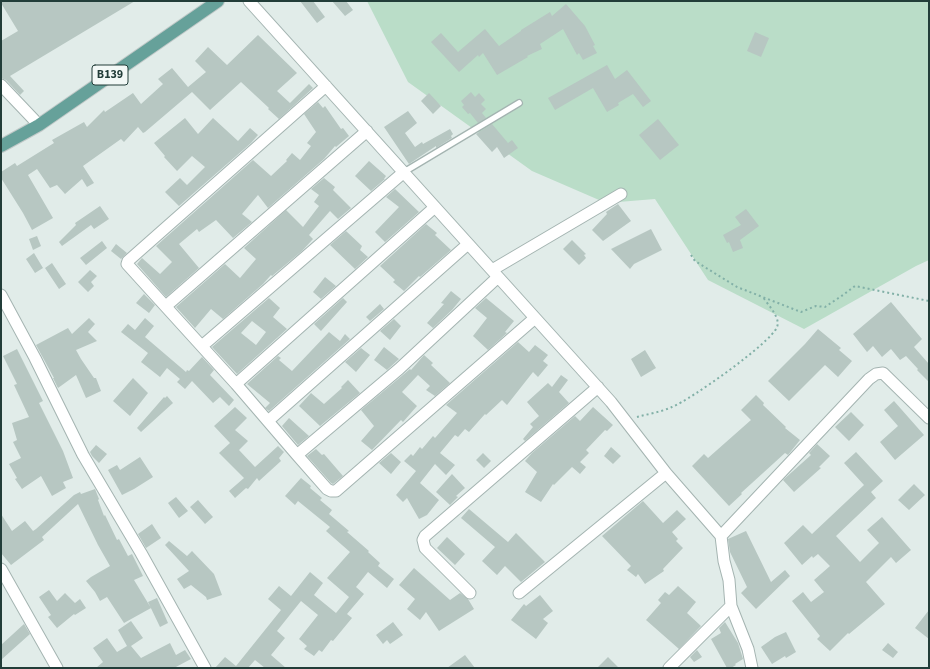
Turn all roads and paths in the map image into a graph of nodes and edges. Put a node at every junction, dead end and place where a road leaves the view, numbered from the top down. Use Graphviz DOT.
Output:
graph roads {
  1 [pos="218,1"];
  2 [pos="255,3"];
  3 [pos="1,85"];
  4 [pos="326,86"];
  5 [pos="519,103"];
  6 [pos="39,125"];
  7 [pos="367,131"];
  8 [pos="1,146"];
  9 [pos="404,172"];
  10 [pos="621,194"];
  11 [pos="435,207"];
  12 [pos="468,244"];
  13 [pos="691,255"];
  14 [pos="495,274"];
  15 [pos="1,295"];
  16 [pos="763,298"];
  17 [pos="929,301"];
  18 [pos="166,306"];
  19 [pos="535,318"];
  20 [pos="202,346"];
  21 [pos="236,384"];
  22 [pos="598,387"];
  23 [pos="636,418"];
  24 [pos="929,418"];
  25 [pos="268,420"];
  26 [pos="297,455"];
  27 [pos="666,473"];
  28 [pos="721,536"];
  29 [pos="1,569"];
  30 [pos="470,593"];
  31 [pos="519,593"];
  32 [pos="731,606"];
  33 [pos="57,668"];
  34 [pos="205,668"];
  35 [pos="669,668"];
  36 [pos="752,668"];
  1 -- 6 [label="main road, B139"];
  2 -- 4 [label="street"];
  3 -- 6 [label="street"];
  4 -- 7 [label="street"];
  4 -- 18 [label="street"];
  5 -- 9 [label="lane"];
  6 -- 8 [label="main road, B139"];
  7 -- 9 [label="street"];
  7 -- 18 [label="street"];
  9 -- 11 [label="street"];
  9 -- 20 [label="street"];
  10 -- 14 [label="street"];
  11 -- 12 [label="street"];
  11 -- 21 [label="street"];
  12 -- 14 [label="street"];
  12 -- 25 [label="street"];
  13 -- 16 [label="path"];
  14 -- 19 [label="street"];
  14 -- 26 [label="street"];
  15 -- 34 [label="street"];
  16 -- 17 [label="path"];
  16 -- 23 [label="path"];
  18 -- 20 [label="street"];
  19 -- 22 [label="street"];
  19 -- 26 [label="street"];
  20 -- 21 [label="street"];
  21 -- 25 [label="street"];
  22 -- 27 [label="street"];
  22 -- 30 [label="street"];
  24 -- 28 [label="street"];
  25 -- 26 [label="street"];
  27 -- 28 [label="street"];
  27 -- 31 [label="street"];
  28 -- 32 [label="street"];
  29 -- 33 [label="street"];
  32 -- 35 [label="street"];
  32 -- 36 [label="street"];
}
